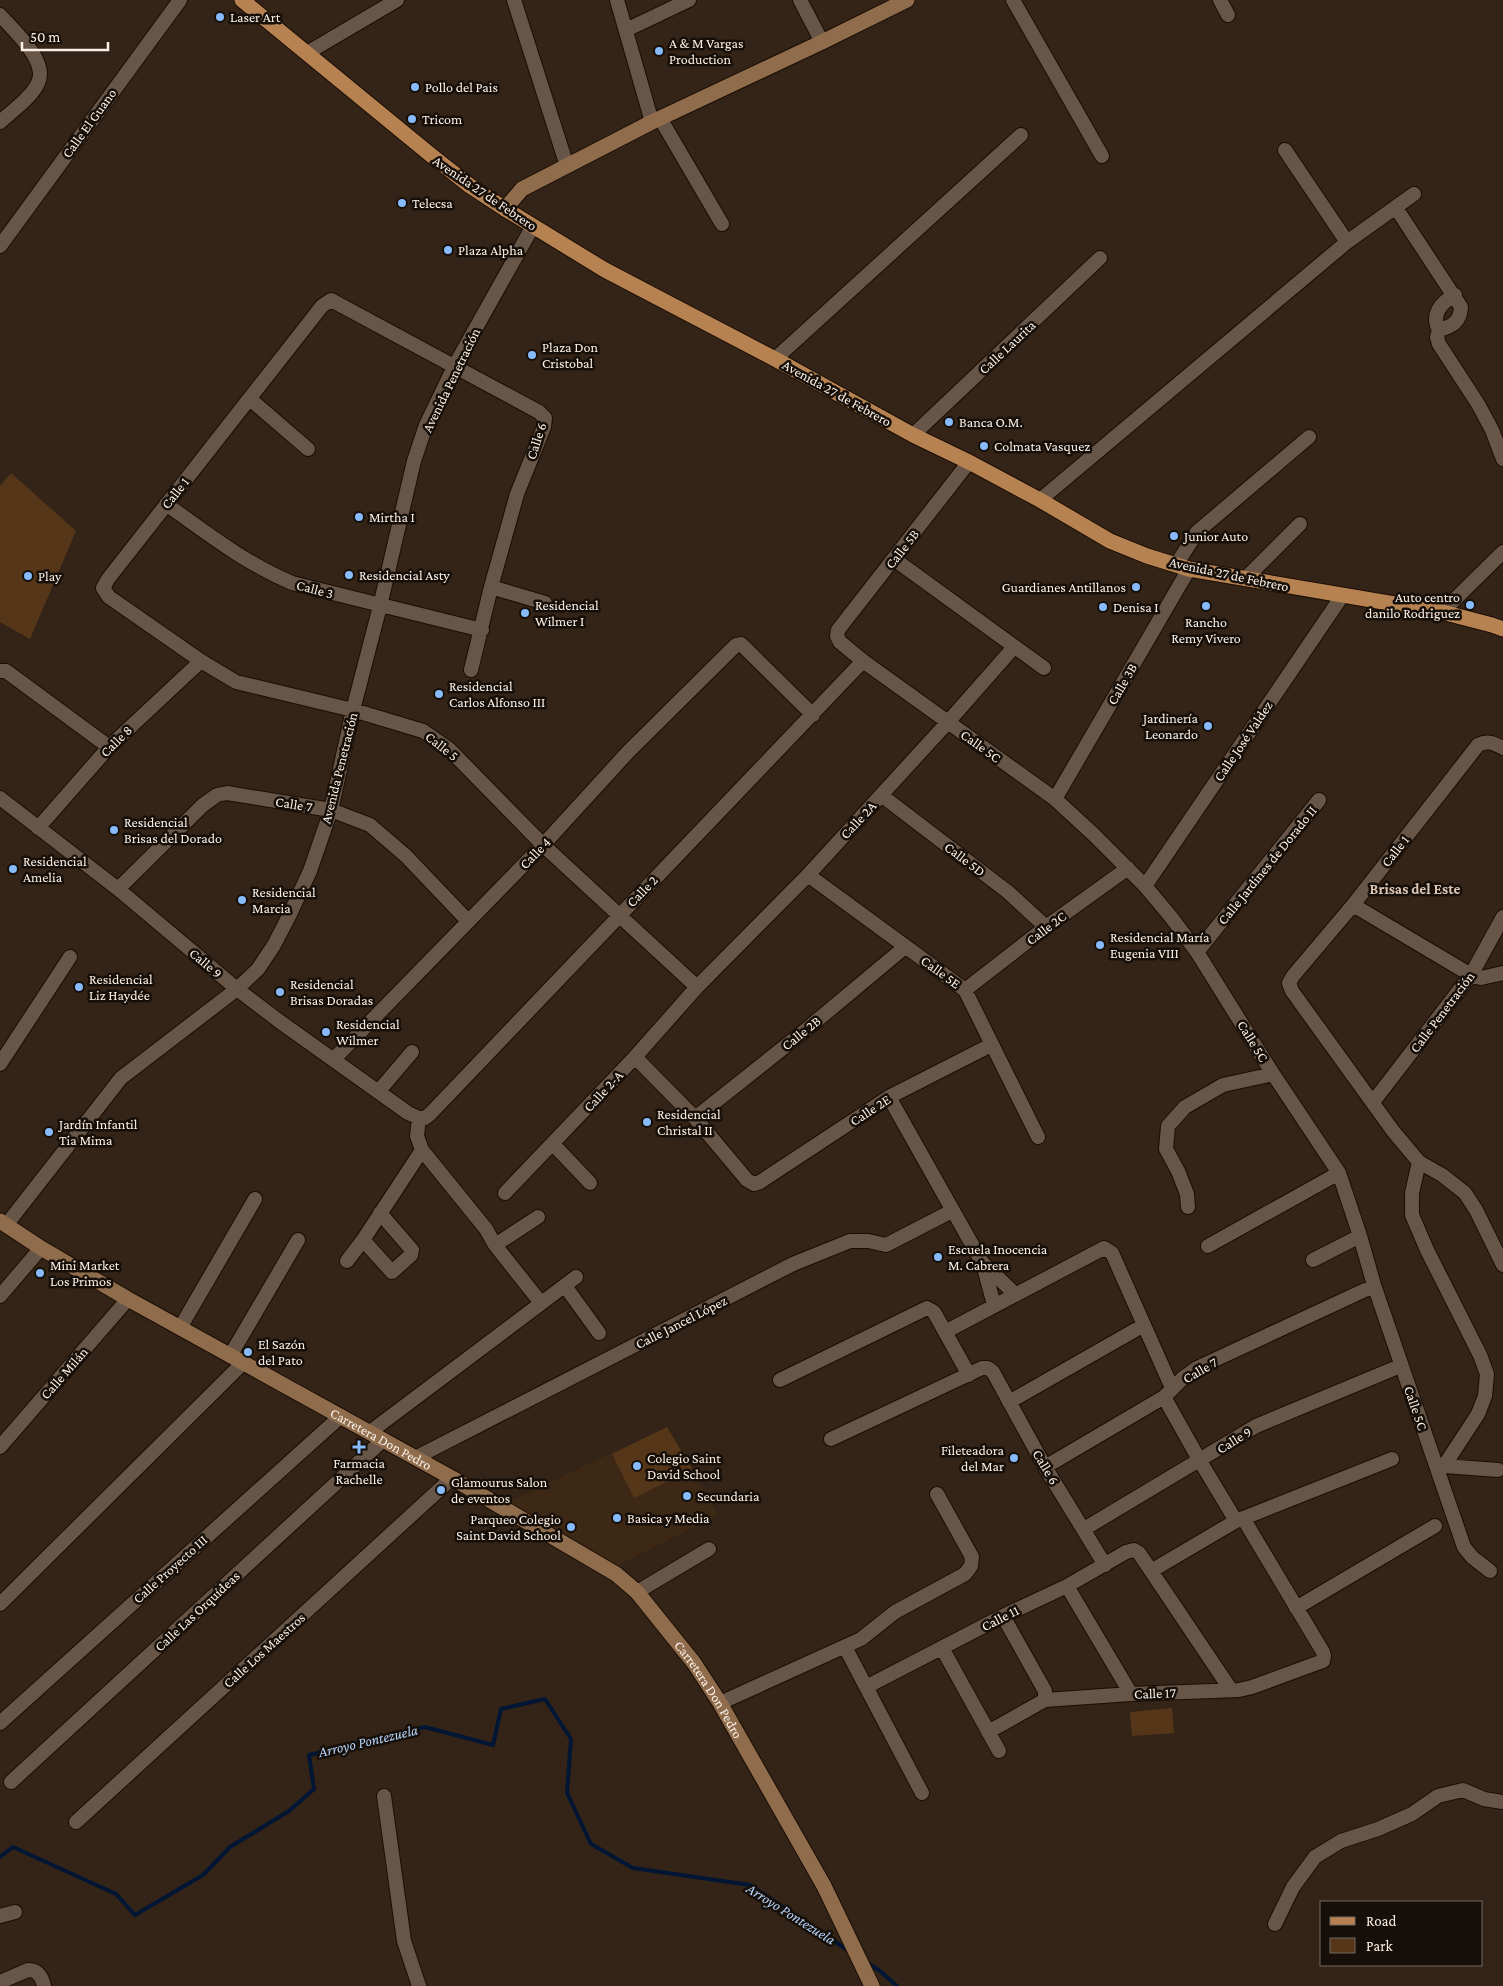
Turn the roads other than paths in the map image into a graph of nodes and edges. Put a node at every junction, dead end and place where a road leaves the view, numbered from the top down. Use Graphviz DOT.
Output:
graph roads {
  1 [pos="180,0"];
  2 [pos="242,0"];
  3 [pos="397,0"];
  4 [pos="514,0"];
  5 [pos="617,0"];
  6 [pos="688,0"];
  7 [pos="800,0"];
  8 [pos="907,0"];
  9 [pos="1013,0"];
  10 [pos="1220,0"];
  11 [pos="0,15"];
  12 [pos="1228,15"];
  13 [pos="626,30"];
  14 [pos="822,42"];
  15 [pos="307,53"];
  16 [pos="656,120"];
  17 [pos="0,122"];
  18 [pos="1021,134"];
  19 [pos="1285,150"];
  20 [pos="1102,156"];
  21 [pos="566,166"];
  22 [pos="1414,194"];
  23 [pos="1396,208"];
  24 [pos="505,209"];
  25 [pos="722,224"];
  26 [pos="533,226"];
  27 [pos="1347,242"];
  28 [pos="0,246"];
  29 [pos="1100,258"];
  30 [pos="1455,295"];
  31 [pos="331,300"];
  32 [pos="1439,330"];
  33 [pos="776,360"];
  34 [pos="454,368"];
  35 [pos="250,399"];
  36 [pos="913,435"];
  37 [pos="1309,437"];
  38 [pos="308,449"];
  39 [pos="1503,459"];
  40 [pos="969,462"];
  41 [pos="1040,500"];
  42 [pos="166,504"];
  43 [pos="1300,524"];
  44 [pos="1503,552"];
  45 [pos="894,559"];
  46 [pos="1183,567"];
  47 [pos="1245,579"];
  48 [pos="491,587"];
  49 [pos="103,588"];
  50 [pos="1342,596"];
  51 [pos="545,603"];
  52 [pos="380,606"];
  53 [pos="1442,612"];
  54 [pos="1503,629"];
  55 [pos="482,630"];
  56 [pos="837,636"];
  57 [pos="1014,647"];
  58 [pos="863,661"];
  59 [pos="201,662"];
  60 [pos="1044,668"];
  61 [pos="471,670"];
  62 [pos="0,671"];
  63 [pos="353,710"];
  64 [pos="813,714"];
  65 [pos="948,722"];
  66 [pos="109,747"];
  67 [pos="1503,748"];
  68 [pos="881,795"];
  69 [pos="0,798"];
  70 [pos="1055,799"];
  71 [pos="1319,800"];
  72 [pos="331,810"];
  73 [pos="38,828"];
  74 [pos="543,845"];
  75 [pos="1128,868"];
  76 [pos="808,875"];
  77 [pos="1144,886"];
  78 [pos="118,889"];
  79 [pos="1353,905"];
  80 [pos="619,915"];
  81 [pos="1503,917"];
  82 [pos="468,920"];
  83 [pos="1046,927"];
  84 [pos="905,946"];
  85 [pos="1197,952"];
  86 [pos="70,957"];
  87 [pos="1503,973"];
  88 [pos="1471,976"];
  89 [pos="697,987"];
  90 [pos="237,988"];
  91 [pos="966,990"];
  92 [pos="991,1045"];
  93 [pos="412,1052"];
  94 [pos="635,1057"];
  95 [pos="333,1060"];
  96 [pos="0,1064"];
  97 [pos="1273,1074"];
  98 [pos="378,1092"];
  99 [pos="889,1097"];
  100 [pos="1373,1102"];
  101 [pos="419,1118"];
  102 [pos="695,1118"];
  103 [pos="1038,1137"];
  104 [pos="553,1144"];
  105 [pos="422,1150"];
  106 [pos="1419,1162"];
  107 [pos="1339,1174"];
  108 [pos="590,1183"];
  109 [pos="505,1193"];
  110 [pos="255,1199"];
  111 [pos="1188,1207"];
  112 [pos="952,1211"];
  113 [pos="380,1213"];
  114 [pos="538,1216"];
  115 [pos="4,1223"];
  116 [pos="1360,1236"];
  117 [pos="298,1240"];
  118 [pos="363,1240"];
  119 [pos="495,1245"];
  120 [pos="1208,1246"];
  121 [pos="41,1248"];
  122 [pos="1313,1260"];
  123 [pos="347,1261"];
  124 [pos="983,1264"];
  125 [pos="1503,1265"];
  126 [pos="1365,1290"];
  127 [pos="1015,1294"];
  128 [pos="0,1296"];
  129 [pos="128,1299"];
  130 [pos="541,1304"];
  131 [pos="994,1305"];
  132 [pos="1144,1325"];
  133 [pos="180,1328"];
  134 [pos="945,1332"];
  135 [pos="599,1333"];
  136 [pos="237,1359"];
  137 [pos="1393,1369"];
  138 [pos="968,1375"];
  139 [pos="780,1380"];
  140 [pos="1168,1392"];
  141 [pos="1009,1402"];
  142 [pos="341,1416"];
  143 [pos="370,1432"];
  144 [pos="831,1439"];
  145 [pos="384,1440"];
  146 [pos="0,1447"];
  147 [pos="416,1458"];
  148 [pos="1392,1459"];
  149 [pos="1200,1461"];
  150 [pos="1045,1466"];
  151 [pos="1440,1466"];
  152 [pos="1498,1470"];
  153 [pos="452,1478"];
  154 [pos="937,1494"];
  155 [pos="1239,1520"];
  156 [pos="1435,1526"];
  157 [pos="1084,1529"];
  158 [pos="709,1549"];
  159 [pos="1105,1565"];
  160 [pos="1151,1571"];
  161 [pos="1490,1571"];
  162 [pos="1067,1586"];
  163 [pos="637,1592"];
  164 [pos="0,1604"];
  165 [pos="1296,1608"];
  166 [pos="1003,1616"];
  167 [pos="845,1648"];
  168 [pos="942,1648"];
  169 [pos="866,1687"];
  170 [pos="1231,1690"];
  171 [pos="1131,1694"];
  172 [pos="1045,1700"];
  173 [pos="720,1703"];
  174 [pos="0,1723"];
  175 [pos="988,1732"];
  176 [pos="999,1751"];
  177 [pos="11,1782"];
  178 [pos="922,1793"];
  179 [pos="384,1796"];
  180 [pos="1503,1802"];
  181 [pos="76,1822"];
  182 [pos="15,1912"];
  183 [pos="0,1916"];
  184 [pos="1275,1924"];
  185 [pos="0,1982"];
  186 [pos="44,1986"];
  187 [pos="418,1986"];
  188 [pos="872,1986"];
  1 -- 28 [label="street, Calle El Guano"];
  2 -- 15 [label="main road, Avenida 27 de Febrero"];
  3 -- 15 [label="street"];
  4 -- 21 [label="street"];
  5 -- 13 [label="street"];
  6 -- 13 [label="street"];
  7 -- 14 [label="street"];
  8 -- 14 [label="street"];
  9 -- 20 [label="street"];
  10 -- 12 [label="street"];
  11 -- 17 [label="street"];
  13 -- 16 [label="street"];
  14 -- 16 [label="street"];
  15 -- 24 [label="main road, Avenida 27 de Febrero"];
  16 -- 21 [label="street"];
  16 -- 25 [label="street"];
  18 -- 33 [label="street"];
  19 -- 27 [label="street"];
  21 -- 24 [label="street"];
  22 -- 23 [label="street"];
  23 -- 27 [label="street"];
  23 -- 30 [label="street"];
  24 -- 26 [label="main road, Avenida 27 de Febrero"];
  26 -- 33 [label="main road, Avenida 27 de Febrero"];
  26 -- 34 [label="street, Avenida Penetración"];
  27 -- 41 [label="street"];
  29 -- 36 [label="street, Calle Laurita"];
  30 -- 32 [label="street"];
  30 -- 32 [label="street"];
  31 -- 34 [label="street, Calle 6"];
  31 -- 35 [label="street, Calle 1"];
  32 -- 39 [label="street"];
  33 -- 36 [label="main road, Avenida 27 de Febrero"];
  34 -- 48 [label="street, Calle 6"];
  34 -- 52 [label="street, Avenida Penetración"];
  35 -- 38 [label="street"];
  35 -- 42 [label="street, Calle 1"];
  36 -- 40 [label="main road, Avenida 27 de Febrero"];
  37 -- 46 [label="street, Calle 3B"];
  40 -- 41 [label="main road, Avenida 27 de Febrero"];
  40 -- 45 [label="street, Calle 5B"];
  41 -- 46 [label="main road, Avenida 27 de Febrero"];
  42 -- 49 [label="street, Calle 1"];
  42 -- 52 [label="street, Calle 3"];
  43 -- 47 [label="street"];
  44 -- 53 [label="street"];
  45 -- 56 [label="street, Calle 5B"];
  45 -- 57 [label="street"];
  46 -- 47 [label="main road, Avenida 27 de Febrero"];
  46 -- 70 [label="street, Calle 3B"];
  47 -- 50 [label="main road, Avenida 27 de Febrero"];
  48 -- 51 [label="street"];
  48 -- 55 [label="street, Calle 6"];
  49 -- 59 [label="street, Calle 5"];
  50 -- 53 [label="main road, Avenida 27 de Febrero"];
  50 -- 77 [label="street, Calle José Valdez"];
  52 -- 55 [label="street, Calle 3"];
  52 -- 63 [label="street, Avenida Penetración"];
  53 -- 54 [label="main road, Avenida 27 de Febrero"];
  55 -- 61 [label="street, Calle 6"];
  56 -- 58 [label="street, Calle 5C"];
  57 -- 60 [label="street"];
  57 -- 65 [label="street, Calle 2A"];
  58 -- 64 [label="street, Calle 2"];
  58 -- 65 [label="street, Calle 5C"];
  59 -- 63 [label="street, Calle 5"];
  59 -- 66 [label="street, Calle 8"];
  62 -- 66 [label="street"];
  63 -- 72 [label="street, Avenida Penetración"];
  63 -- 74 [label="street, Calle 5"];
  64 -- 74 [label="street, Calle 4"];
  64 -- 80 [label="street, Calle 2"];
  65 -- 68 [label="street, Calle 2A"];
  65 -- 70 [label="street, Calle 5C"];
  66 -- 73 [label="street, Calle 8"];
  67 -- 79 [label="street, Calle 1"];
  68 -- 76 [label="street, Calle 2A"];
  68 -- 83 [label="street, Calle 5D"];
  69 -- 73 [label="street, Calle 9"];
  70 -- 75 [label="street, Calle 5C"];
  71 -- 85 [label="street, Calle Jardines de Dorado II"];
  72 -- 78 [label="street, Calle 7"];
  72 -- 82 [label="street, Calle 7"];
  72 -- 90 [label="street, Avenida Penetración"];
  73 -- 78 [label="street, Calle 9"];
  74 -- 80 [label="street, Calle 5"];
  74 -- 82 [label="street, Calle 4"];
  75 -- 77 [label="street, Calle 5C"];
  75 -- 83 [label="street, Calle 2C"];
  76 -- 84 [label="street, Calle 5E"];
  76 -- 89 [label="street, Calle 2A"];
  77 -- 85 [label="street, Calle 5C"];
  78 -- 90 [label="street, Calle 9"];
  79 -- 88 [label="street"];
  79 -- 100 [label="street, Calle 1"];
  80 -- 89 [label="street, Calle 5"];
  80 -- 101 [label="street, Calle 2"];
  81 -- 88 [label="street, Calle Penetración"];
  82 -- 95 [label="street, Calle 4"];
  83 -- 91 [label="street, Calle 2C"];
  84 -- 91 [label="street, Calle 5E"];
  84 -- 102 [label="street, Calle 2B"];
  85 -- 97 [label="street, Calle 5C"];
  86 -- 96 [label="street"];
  87 -- 88 [label="street"];
  88 -- 100 [label="street, Calle Penetración"];
  89 -- 94 [label="street, Calle 2-A"];
  90 -- 95 [label="street, Calle 9"];
  90 -- 115 [label="street, Avenida Penetración"];
  91 -- 92 [label="street, Calle 5E"];
  92 -- 99 [label="street, Calle 2E"];
  92 -- 103 [label="street, Calle 5E"];
  93 -- 98 [label="street"];
  94 -- 102 [label="street"];
  94 -- 104 [label="street, Calle 2-A"];
  95 -- 98 [label="street, Calle 9"];
  97 -- 107 [label="street, Calle 5C"];
  97 -- 111 [label="street"];
  98 -- 101 [label="street, Calle 9"];
  99 -- 102 [label="street, Calle 2E"];
  99 -- 112 [label="street"];
  100 -- 106 [label="street"];
  101 -- 105 [label="street"];
  104 -- 108 [label="street"];
  104 -- 109 [label="street, Calle 2-A"];
  105 -- 113 [label="street"];
  105 -- 119 [label="street"];
  106 -- 125 [label="street"];
  106 -- 151 [label="street"];
  107 -- 116 [label="street, Calle 5C"];
  107 -- 120 [label="street"];
  110 -- 133 [label="street"];
  112 -- 124 [label="street"];
  112 -- 147 [label="street, Calle Jancel López"];
  113 -- 118 [label="street"];
  113 -- 118 [label="street"];
  114 -- 119 [label="street"];
  115 -- 121 [label="street, Carretera Don Pedro"];
  116 -- 122 [label="street"];
  116 -- 151 [label="street, Calle 5C"];
  117 -- 136 [label="street"];
  118 -- 123 [label="street"];
  119 -- 130 [label="street"];
  121 -- 128 [label="street"];
  121 -- 129 [label="street, Carretera Don Pedro"];
  124 -- 127 [label="street"];
  124 -- 131 [label="street"];
  126 -- 140 [label="street, Calle 7"];
  127 -- 131 [label="street"];
  127 -- 132 [label="street"];
  129 -- 133 [label="street, Carretera Don Pedro"];
  129 -- 146 [label="street, Calle Milán"];
  130 -- 135 [label="street"];
  130 -- 143 [label="street"];
  131 -- 134 [label="street"];
  132 -- 140 [label="street"];
  132 -- 141 [label="street"];
  133 -- 136 [label="street, Carretera Don Pedro"];
  134 -- 138 [label="street"];
  134 -- 139 [label="street"];
  136 -- 142 [label="street, Carretera Don Pedro"];
  136 -- 164 [label="street"];
  137 -- 149 [label="street, Calle 9"];
  138 -- 141 [label="street, Calle 6"];
  138 -- 144 [label="street"];
  140 -- 149 [label="street"];
  140 -- 150 [label="street, Calle 7"];
  141 -- 150 [label="street, Calle 6"];
  142 -- 143 [label="street, Carretera Don Pedro"];
  142 -- 174 [label="street, Calle Proyecto III"];
  143 -- 145 [label="street, Carretera Don Pedro"];
  145 -- 147 [label="street, Carretera Don Pedro"];
  145 -- 177 [label="street, Calle Las Orquídeas"];
  147 -- 153 [label="street, Carretera Don Pedro"];
  148 -- 155 [label="street"];
  149 -- 155 [label="street"];
  149 -- 157 [label="street, Calle 9"];
  150 -- 157 [label="street, Calle 6"];
  151 -- 152 [label="street"];
  151 -- 161 [label="street, Calle 5C"];
  153 -- 163 [label="street, Carretera Don Pedro"];
  153 -- 181 [label="street, Calle Los Maestros"];
  154 -- 167 [label="street"];
  155 -- 160 [label="street"];
  155 -- 165 [label="street"];
  156 -- 165 [label="street"];
  157 -- 159 [label="street, Calle 6"];
  158 -- 163 [label="street"];
  159 -- 160 [label="street, Calle 11"];
  159 -- 162 [label="street, Calle 11"];
  160 -- 170 [label="street"];
  162 -- 166 [label="street, Calle 11"];
  162 -- 171 [label="street"];
  163 -- 173 [label="street, Carretera Don Pedro"];
  165 -- 170 [label="street, Calle 17"];
  166 -- 168 [label="street, Calle 11"];
  166 -- 172 [label="street"];
  167 -- 169 [label="street"];
  167 -- 173 [label="street"];
  168 -- 169 [label="street, Calle 11"];
  168 -- 175 [label="street"];
  169 -- 178 [label="street"];
  170 -- 171 [label="street, Calle 17"];
  171 -- 172 [label="street, Calle 17"];
  172 -- 175 [label="street, Calle 17"];
  173 -- 188 [label="street, Carretera Don Pedro"];
  175 -- 176 [label="street"];
  179 -- 187 [label="street"];
  180 -- 184 [label="street"];
  182 -- 183 [label="street"];
  185 -- 186 [label="street"];
}
